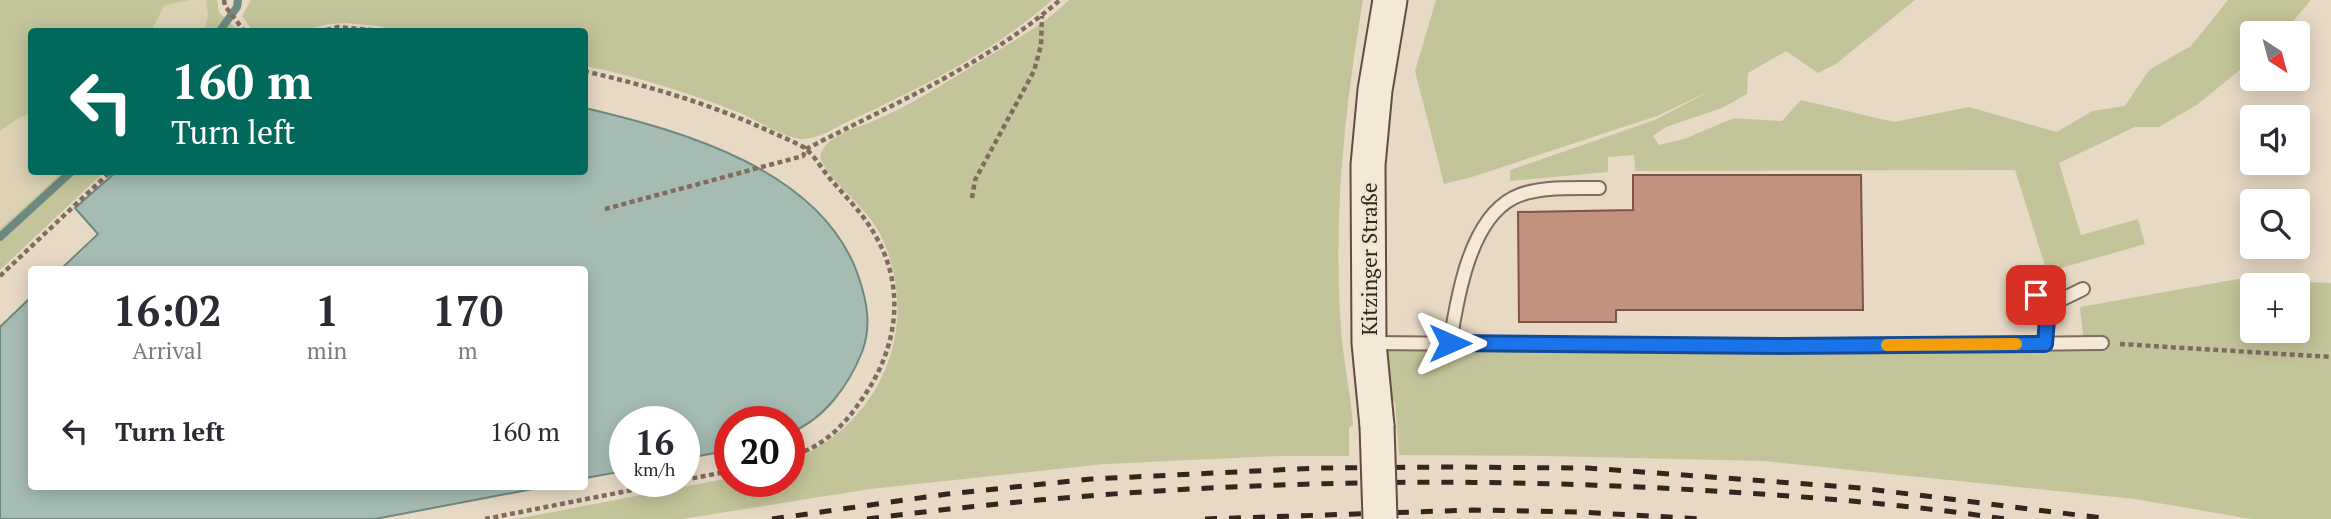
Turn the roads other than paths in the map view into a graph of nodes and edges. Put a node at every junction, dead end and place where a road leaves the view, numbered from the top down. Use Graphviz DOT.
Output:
graph roads {
  1 [pos="1390,0"];
  2 [pos="1599,188"];
  3 [pos="2083,289"];
  4 [pos="2036,295"];
  5 [pos="2048,306"];
  6 [pos="1369,342"];
  7 [pos="1450,343"];
  8 [pos="2102,343"];
  9 [pos="2045,344"];
  10 [pos="1380,519"];
  1 -- 6 [label="street, Kitzinger Straße"];
  2 -- 7 [label="lane"];
  3 -- 5 [label="lane"];
  4 -- 5 [label="lane"];
  5 -- 9 [label="lane"];
  6 -- 7 [label="lane"];
  6 -- 10 [label="street, Kitzinger Straße, bridge"];
  7 -- 9 [label="lane"];
  8 -- 9 [label="lane"];
}
